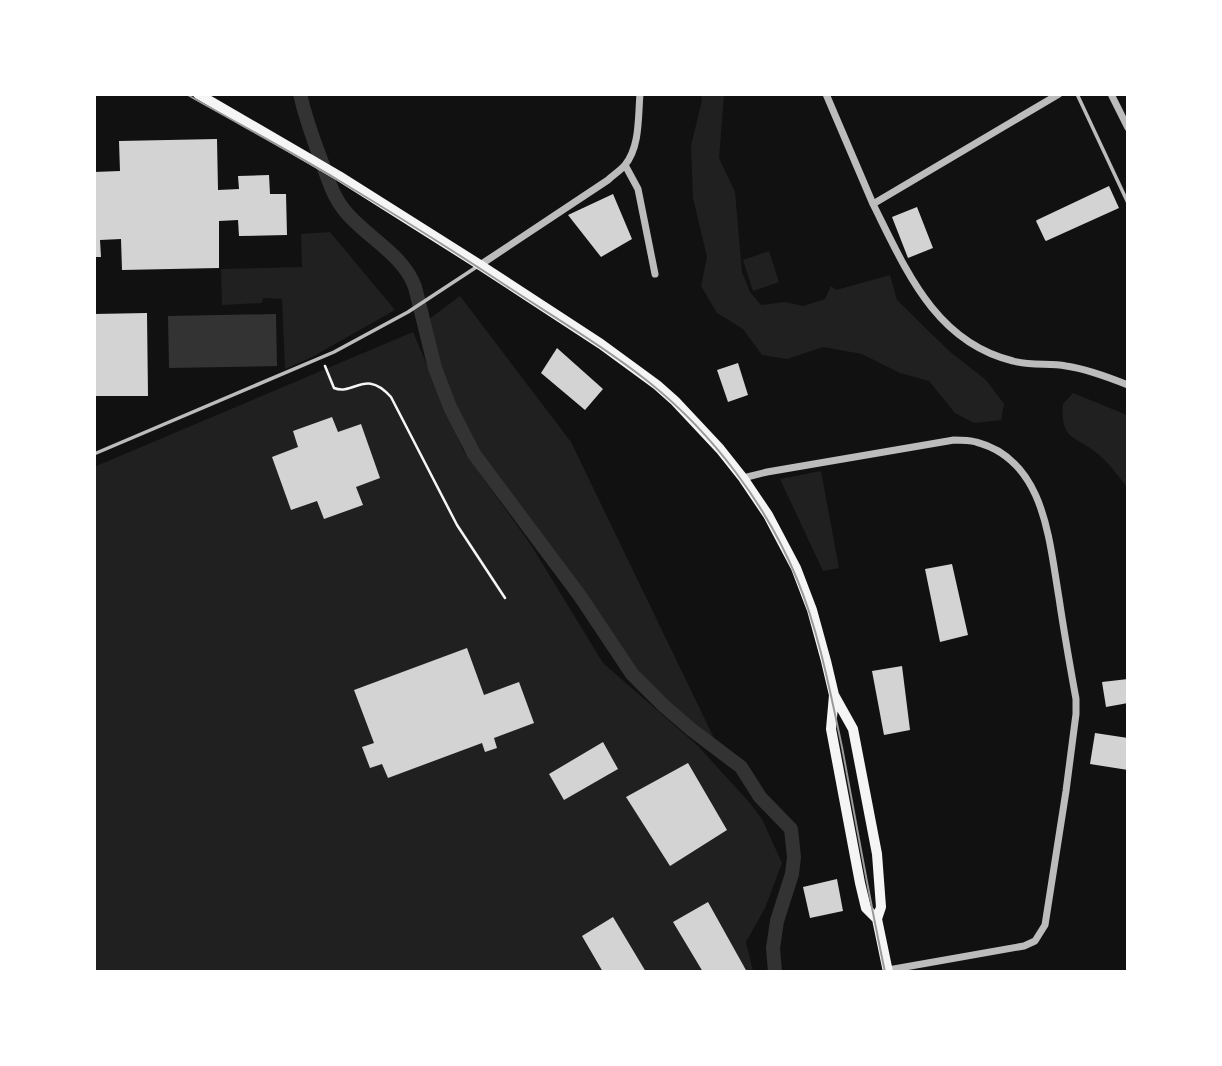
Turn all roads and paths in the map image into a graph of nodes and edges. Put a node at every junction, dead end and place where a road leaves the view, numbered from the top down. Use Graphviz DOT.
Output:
graph roads {
  1 [pos="198,94"];
  2 [pos="640,94"];
  3 [pos="826,94"];
  4 [pos="1059,94"];
  5 [pos="1077,94"];
  6 [pos="1111,94"];
  7 [pos="1128,128"];
  8 [pos="625,165"];
  9 [pos="1128,203"];
  10 [pos="873,204"];
  11 [pos="480,265"];
  12 [pos="655,274"];
  13 [pos="322,357"];
  14 [pos="1128,385"];
  15 [pos="94,454"];
  16 [pos="743,478"];
  17 [pos="505,598"];
  18 [pos="834,695"];
  19 [pos="877,919"];
  20 [pos="888,971"];
  1 -- 11 [label="main road"];
  2 -- 8 [label="street"];
  3 -- 10 [label="street"];
  4 -- 10 [label="street"];
  5 -- 9 [label="lane"];
  6 -- 7 [label="street"];
  8 -- 11 [label="street"];
  8 -- 12 [label="street"];
  10 -- 14 [label="street"];
  11 -- 13 [label="lane"];
  11 -- 16 [label="main road"];
  13 -- 15 [label="lane"];
  13 -- 17 [label="path"];
  16 -- 18 [label="main road"];
  16 -- 20 [label="street"];
  18 -- 19 [label="main road"];
  18 -- 19 [label="main road"];
  19 -- 20 [label="main road"];
}
